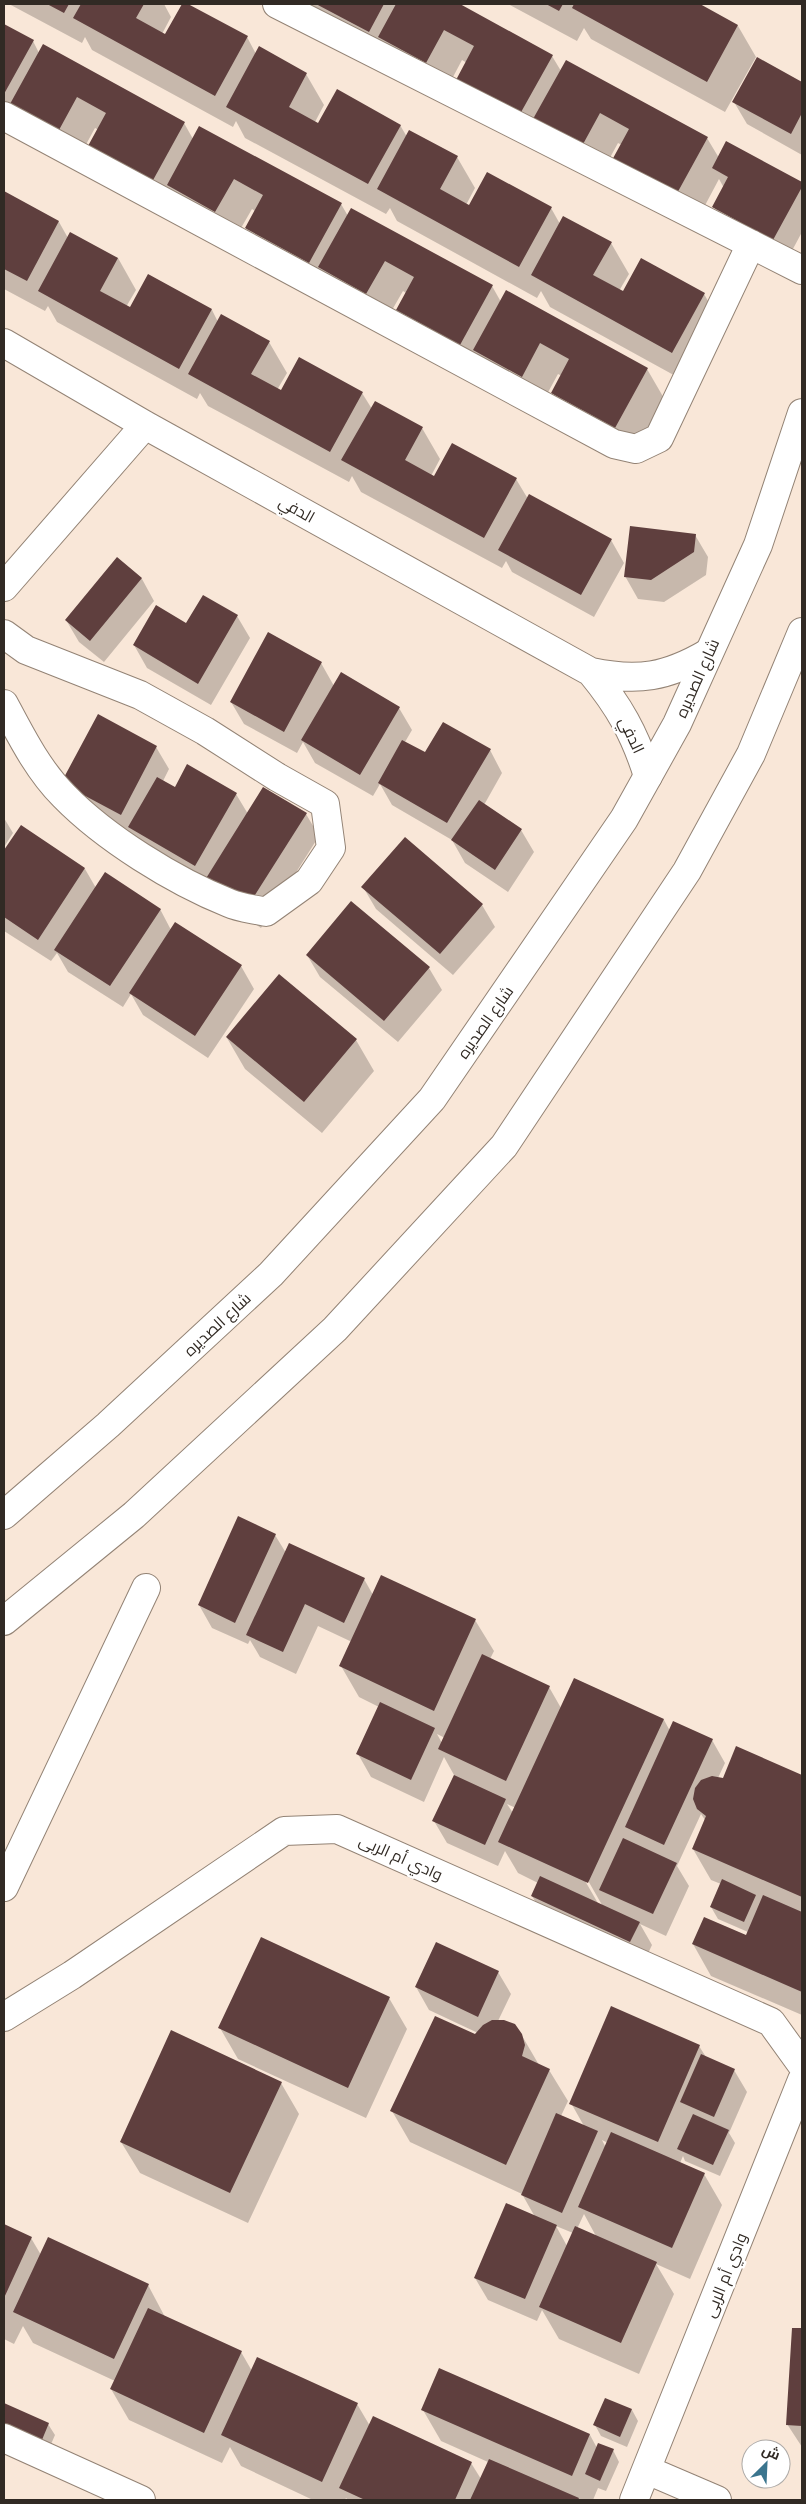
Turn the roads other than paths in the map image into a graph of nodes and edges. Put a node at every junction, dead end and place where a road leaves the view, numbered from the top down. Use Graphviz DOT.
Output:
graph roads {
  1 [pos="277,4"];
  2 [pos="4,116"];
  3 [pos="751,244"];
  4 [pos="802,270"];
  5 [pos="4,343"];
  6 [pos="802,413"];
  7 [pos="146,425"];
  8 [pos="4,587"];
  9 [pos="802,632"];
  10 [pos="4,634"];
  11 [pos="708,653"];
  12 [pos="591,672"];
  13 [pos="4,704"];
  14 [pos="648,776"];
  15 [pos="4,1515"];
  16 [pos="146,1588"];
  17 [pos="4,1621"];
  18 [pos="4,1888"];
  19 [pos="4,2017"];
  20 [pos="802,2066"];
  21 [pos="802,2080"];
  22 [pos="4,2438"];
  23 [pos="648,2470"];
  24 [pos="141,2500"];
  25 [pos="634,2500"];
  26 [pos="717,2500"];
  1 -- 3 [label="street"];
  2 -- 3 [label="street"];
  3 -- 4 [label="street"];
  5 -- 7 [label="street, الدفي"];
  6 -- 11 [label="street, شارع الصديره"];
  7 -- 8 [label="street"];
  7 -- 12 [label="street, الدفي"];
  9 -- 17 [label="street"];
  10 -- 13 [label="street"];
  11 -- 12 [label="street, الدفي"];
  11 -- 14 [label="street, شارع الصديره"];
  12 -- 14 [label="street, الدفي"];
  14 -- 15 [label="street, شارع الصديره"];
  16 -- 18 [label="street"];
  19 -- 20 [label="street, وادي أم الربى"];
  21 -- 23 [label="street, وادي أم الربى"];
  22 -- 24 [label="street"];
  23 -- 25 [label="street, وادي أم الربى"];
  23 -- 26 [label="street"];
}
